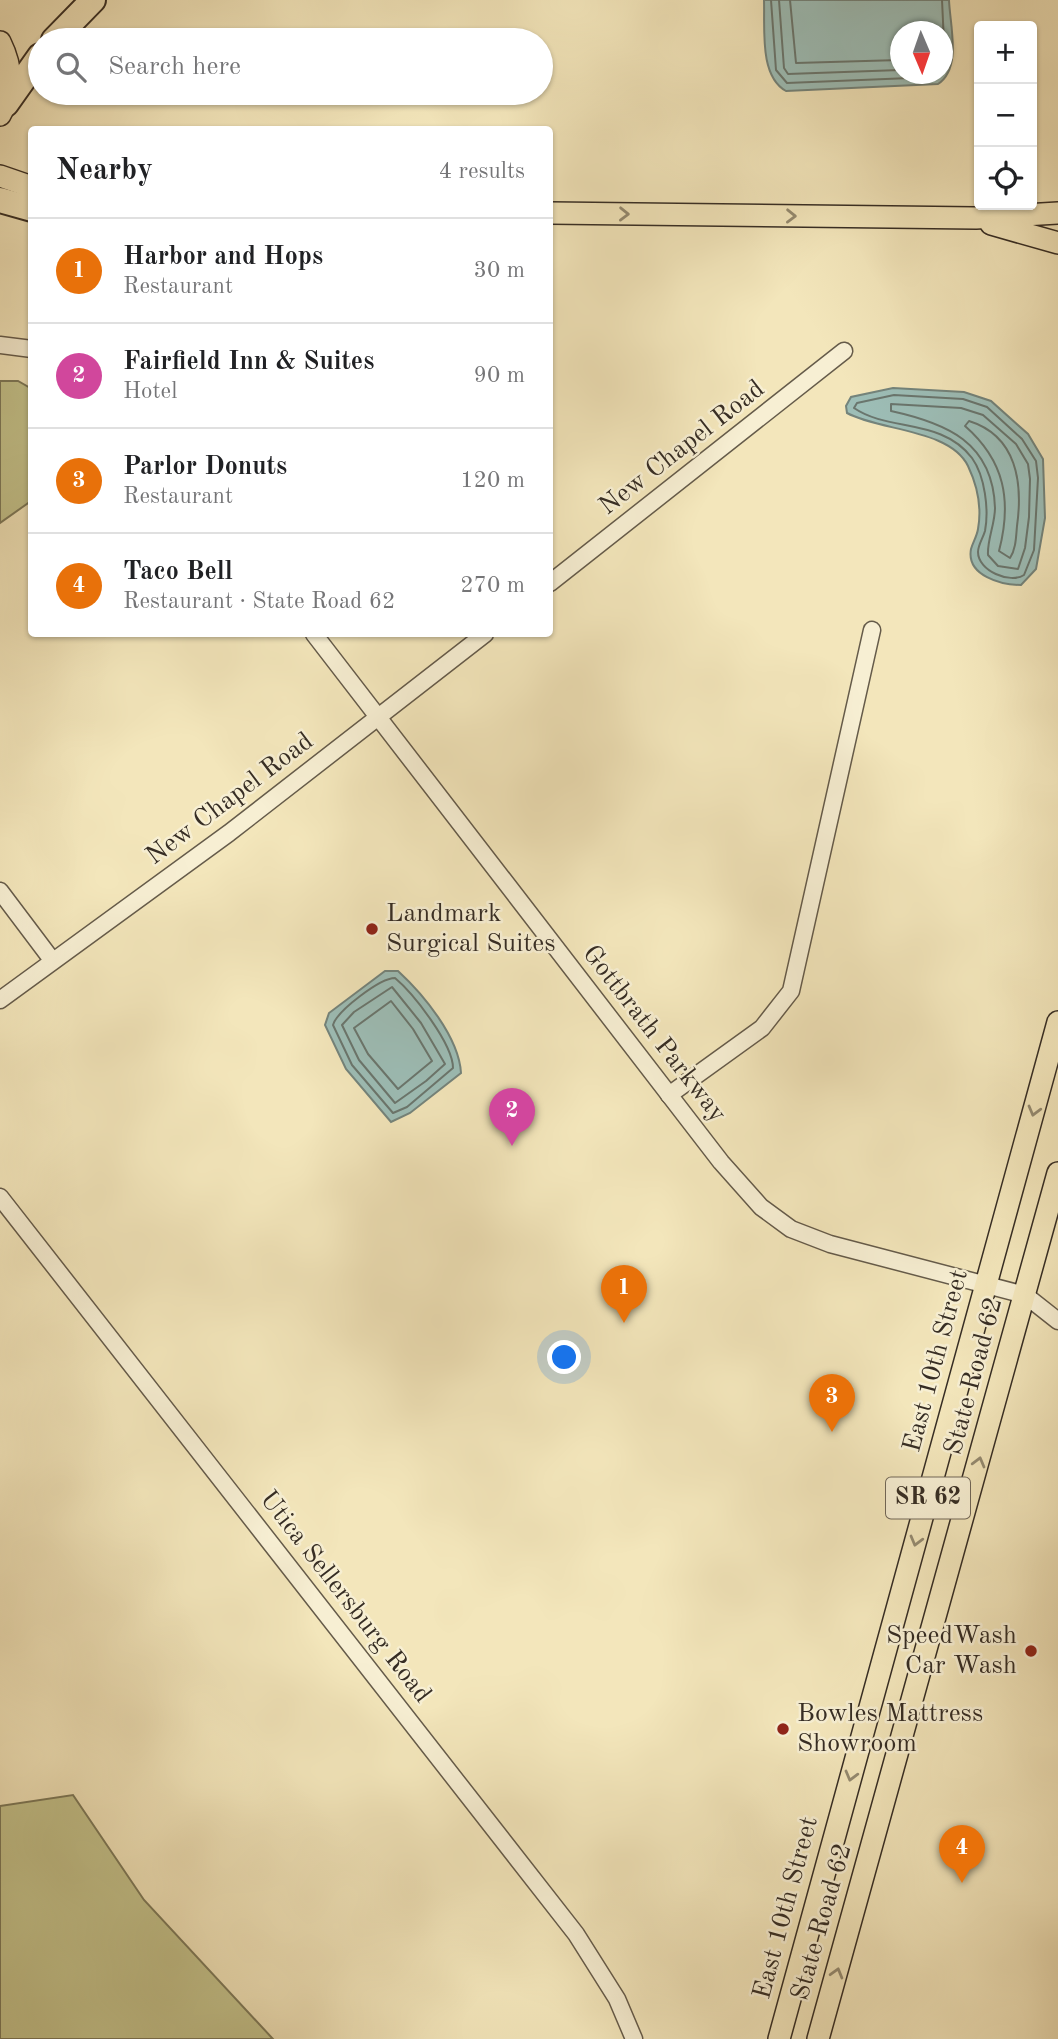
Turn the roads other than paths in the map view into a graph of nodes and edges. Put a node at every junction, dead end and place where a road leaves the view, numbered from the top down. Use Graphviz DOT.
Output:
graph roads {
  1 [pos="93,0"];
  2 [pos="66,28"];
  3 [pos="0,42"];
  4 [pos="28,73"];
  5 [pos="3,109"];
  6 [pos="0,176"];
  7 [pos="28,186"];
  8 [pos="0,200"];
  9 [pos="28,208"];
  10 [pos="553,213"];
  11 [pos="1058,213"];
  12 [pos="976,218"];
  13 [pos="1058,243"];
  14 [pos="0,345"];
  15 [pos="28,348"];
  16 [pos="844,351"];
  17 [pos="553,581"];
  18 [pos="872,630"];
  19 [pos="316,637"];
  20 [pos="481,637"];
  21 [pos="378,718"];
  22 [pos="0,891"];
  23 [pos="52,960"];
  24 [pos="0,1000"];
  25 [pos="1058,1022"];
  26 [pos="669,1094"];
  27 [pos="1058,1173"];
  28 [pos="0,1197"];
  29 [pos="986,1286"];
  30 [pos="1025,1295"];
  31 [pos="1058,1321"];
  32 [pos="634,2039"];
  33 [pos="779,2039"];
  34 [pos="818,2039"];
  1 -- 2 [label="highway"];
  3 -- 5 [label="main road"];
  4 -- 5 [label="highway"];
  6 -- 7 [label="main road"];
  8 -- 9 [label="highway"];
  10 -- 12 [label="main road, one-way"];
  11 -- 12 [label="main road"];
  12 -- 13 [label="main road"];
  14 -- 15 [label="street"];
  16 -- 17 [label="street, New Chapel Road"];
  18 -- 26 [label="street"];
  19 -- 21 [label="street, Gottbrath Parkway"];
  20 -- 21 [label="street, New Chapel Road"];
  21 -- 23 [label="street, New Chapel Road"];
  21 -- 26 [label="street, Gottbrath Parkway"];
  22 -- 23 [label="street"];
  23 -- 24 [label="street, New Chapel Road"];
  25 -- 29 [label="main road, East 10th Street / SR 62, one-way"];
  26 -- 29 [label="street, Gottbrath Parkway"];
  27 -- 30 [label="main road, State Road 62 / SR 62"];
  28 -- 32 [label="street, Utica Sellersburg Road"];
  29 -- 30 [label="street, Gottbrath Parkway"];
  29 -- 33 [label="main road, East 10th Street / SR 62, one-way"];
  30 -- 31 [label="street, Gottbrath Parkway"];
  34 -- 30 [label="main road, State Road 62 / SR 62, one-way"];
}
